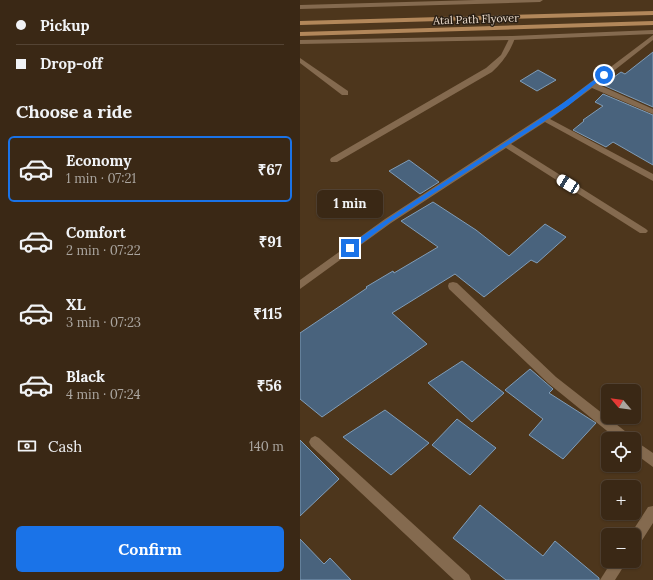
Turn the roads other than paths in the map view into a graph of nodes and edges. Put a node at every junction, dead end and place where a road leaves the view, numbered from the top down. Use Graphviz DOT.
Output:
graph roads {
  1 [pos="540,0"];
  2 [pos="300,7"];
  3 [pos="653,13"];
  4 [pos="300,23"];
  5 [pos="653,24"];
  6 [pos="653,32"];
  7 [pos="300,34"];
  8 [pos="653,37"];
  9 [pos="512,38"];
  10 [pos="300,42"];
  11 [pos="300,60"];
  12 [pos="592,84"];
  13 [pos="345,92"];
  14 [pos="653,112"];
  15 [pos="544,119"];
  16 [pos="505,144"];
  17 [pos="334,160"];
  18 [pos="653,178"];
  19 [pos="643,230"];
  20 [pos="300,285"];
  21 [pos="453,286"];
  22 [pos="617,432"];
  23 [pos="315,442"];
  24 [pos="641,452"];
  25 [pos="653,461"];
  26 [pos="653,512"];
  27 [pos="641,530"];
  28 [pos="615,568"];
  29 [pos="464,580"];
  30 [pos="607,580"];
  1 -- 2 [label="street"];
  3 -- 4 [label="main road, Atal Path Flyover"];
  5 -- 7 [label="main road, Atal Path Flyover"];
  6 -- 9 [label="street"];
  8 -- 12 [label="street"];
  9 -- 10 [label="street"];
  9 -- 17 [label="street"];
  11 -- 13 [label="street"];
  12 -- 14 [label="street"];
  12 -- 15 [label="street"];
  15 -- 16 [label="street"];
  15 -- 18 [label="street"];
  16 -- 19 [label="street"];
  16 -- 20 [label="street"];
  21 -- 22 [label="street"];
  23 -- 29 [label="street"];
  24 -- 25 [label="street"];
  26 -- 27 [label="street"];
  28 -- 30 [label="street"];
}
